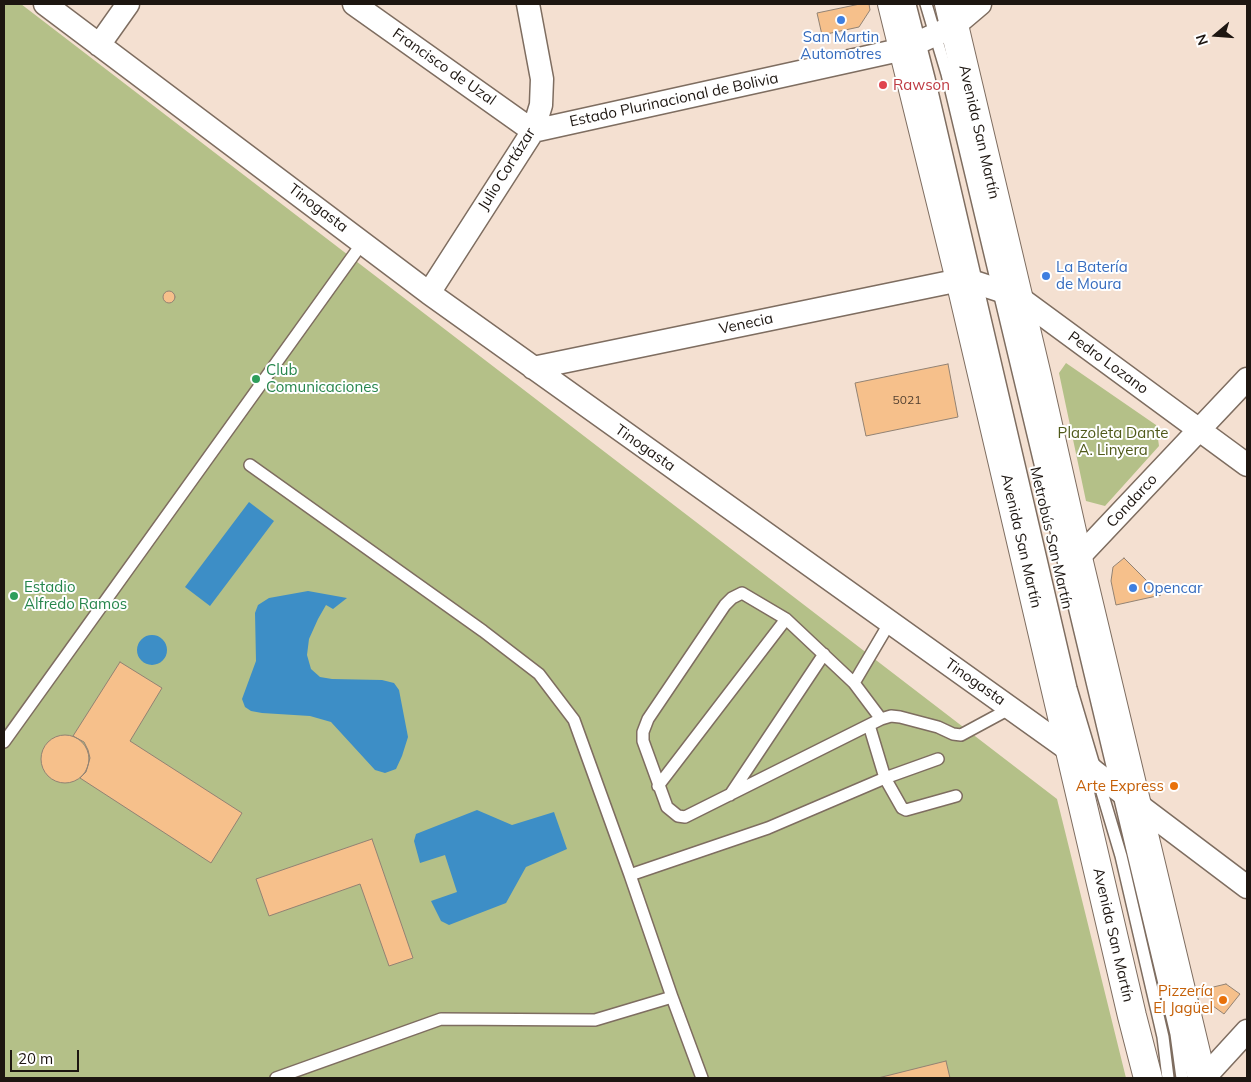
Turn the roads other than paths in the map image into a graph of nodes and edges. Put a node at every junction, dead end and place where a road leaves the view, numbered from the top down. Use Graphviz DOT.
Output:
graph roads {
  1 [pos="45,4"];
  2 [pos="128,4"];
  3 [pos="354,4"];
  4 [pos="528,4"];
  5 [pos="892,4"];
  6 [pos="910,4"];
  7 [pos="926,4"];
  8 [pos="980,4"];
  9 [pos="932,31"];
  10 [pos="99,45"];
  11 [pos="533,131"];
  12 [pos="363,242"];
  13 [pos="988,287"];
  14 [pos="428,292"];
  15 [pos="533,368"];
  16 [pos="1247,379"];
  17 [pos="1200,430"];
  18 [pos="250,465"];
  19 [pos="1247,465"];
  20 [pos="1078,558"];
  21 [pos="786,619"];
  22 [pos="890,622"];
  23 [pos="824,654"];
  24 [pos="854,683"];
  25 [pos="1011,708"];
  26 [pos="881,719"];
  27 [pos="869,725"];
  28 [pos="4,742"];
  29 [pos="1070,750"];
  30 [pos="938,759"];
  31 [pos="1096,773"];
  32 [pos="885,778"];
  33 [pos="658,786"];
  34 [pos="729,796"];
  35 [pos="956,796"];
  36 [pos="1126,796"];
  37 [pos="630,875"];
  38 [pos="1247,887"];
  39 [pos="672,997"];
  40 [pos="1247,1031"];
  41 [pos="276,1078"];
  42 [pos="702,1078"];
  43 [pos="1148,1078"];
  44 [pos="1168,1078"];
  45 [pos="1182,1078"];
  46 [pos="1203,1078"];
  1 -- 10 [label="street, Tinogasta"];
  2 -- 10 [label="street"];
  3 -- 11 [label="street, Francisco de Uzal"];
  4 -- 11 [label="street, Julio Cortázar"];
  5 -- 9 [label="main road, Avenida San Martín"];
  6 -- 9 [label="lane"];
  7 -- 9 [label="lane"];
  8 -- 9 [label="street, Estado Plurinacional de Bolivia"];
  9 -- 11 [label="street, Estado Plurinacional de Bolivia"];
  9 -- 13 [label="main road, Avenida San Martín"];
  9 -- 13 [label="main road, Avenida San Martín"];
  10 -- 12 [label="street, Tinogasta"];
  11 -- 14 [label="street, Julio Cortázar"];
  12 -- 14 [label="street, Tinogasta"];
  12 -- 28 [label="lane"];
  13 -- 15 [label="street, Venecia"];
  13 -- 17 [label="street, Pedro Lozano"];
  13 -- 20 [label="main road, Avenida San Martín"];
  13 -- 29 [label="main road, Avenida San Martín"];
  13 -- 31 [label="lane, Metrobús San Martín"];
  13 -- 36 [label="lane, Metrobús San Martín"];
  14 -- 15 [label="street, Tinogasta"];
  15 -- 22 [label="street, Tinogasta"];
  16 -- 17 [label="street, Condarco"];
  17 -- 19 [label="street, Pedro Lozano"];
  17 -- 20 [label="street, Condarco"];
  18 -- 37 [label="lane"];
  20 -- 36 [label="main road, Avenida San Martín"];
  21 -- 23 [label="lane"];
  21 -- 33 [label="lane"];
  21 -- 33 [label="lane"];
  22 -- 24 [label="lane"];
  22 -- 25 [label="street, Tinogasta"];
  23 -- 24 [label="lane"];
  23 -- 34 [label="lane"];
  24 -- 26 [label="lane"];
  25 -- 26 [label="lane"];
  25 -- 29 [label="street, Tinogasta"];
  26 -- 27 [label="lane"];
  27 -- 32 [label="lane"];
  27 -- 34 [label="lane"];
  29 -- 31 [label="street, Tinogasta"];
  29 -- 43 [label="main road, Avenida San Martín"];
  30 -- 32 [label="lane"];
  31 -- 36 [label="street, Tinogasta"];
  31 -- 44 [label="lane, Metrobús San Martín"];
  32 -- 35 [label="lane"];
  32 -- 37 [label="lane"];
  33 -- 34 [label="lane"];
  36 -- 38 [label="street, Tinogasta"];
  36 -- 45 [label="lane, Metrobús San Martín"];
  36 -- 46 [label="main road, Avenida San Martín"];
  37 -- 39 [label="lane"];
  39 -- 41 [label="lane"];
  39 -- 42 [label="lane"];
  40 -- 46 [label="street"];
}
